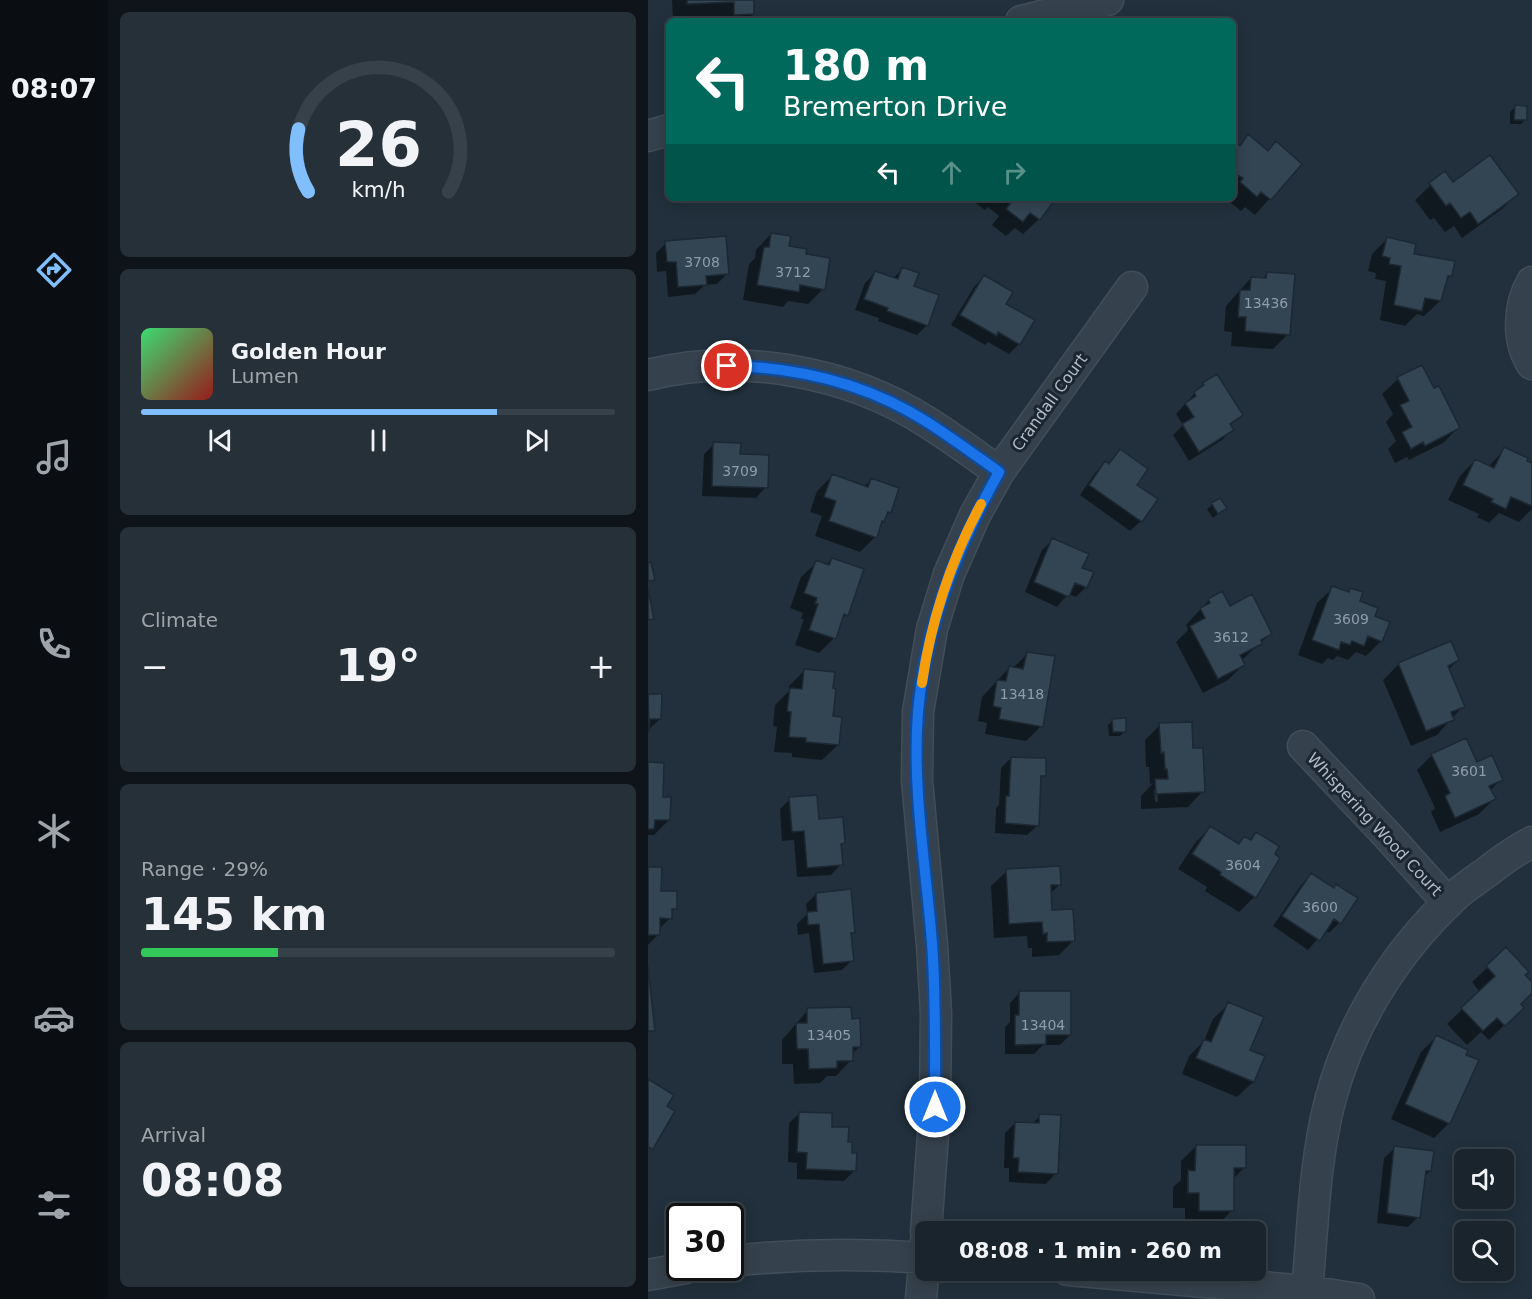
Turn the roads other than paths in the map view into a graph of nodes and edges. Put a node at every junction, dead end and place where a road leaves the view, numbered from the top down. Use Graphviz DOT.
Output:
graph roads {
  1 [pos="1108,0"];
  2 [pos="1033,18"];
  3 [pos="666,131"];
  4 [pos="648,136"];
  5 [pos="1532,282"];
  6 [pos="1132,287"];
  7 [pos="1532,364"];
  8 [pos="648,375"];
  9 [pos="999,472"];
  10 [pos="1303,746"];
  11 [pos="1532,842"];
  12 [pos="1448,903"];
  13 [pos="927,1221"];
  14 [pos="915,1248"];
  15 [pos="744,1259"];
  16 [pos="666,1272"];
  17 [pos="648,1275"];
  18 [pos="922,1281"];
  19 [pos="1193,1281"];
  20 [pos="1307,1291"];
  21 [pos="921,1299"];
  22 [pos="1359,1299"];
  1 -- 2 [label="street"];
  3 -- 4 [label="street"];
  5 -- 7 [label="street"];
  6 -- 9 [label="street, Crandall Court"];
  8 -- 9 [label="street"];
  9 -- 13 [label="street, Crandall Court"];
  10 -- 12 [label="street, Whispering Wood Court"];
  11 -- 12 [label="street"];
  12 -- 20 [label="street"];
  14 -- 15 [label="street"];
  16 -- 17 [label="street"];
  18 -- 21 [label="street, Crandall Court"];
  19 -- 20 [label="street"];
  20 -- 22 [label="street"];
}
